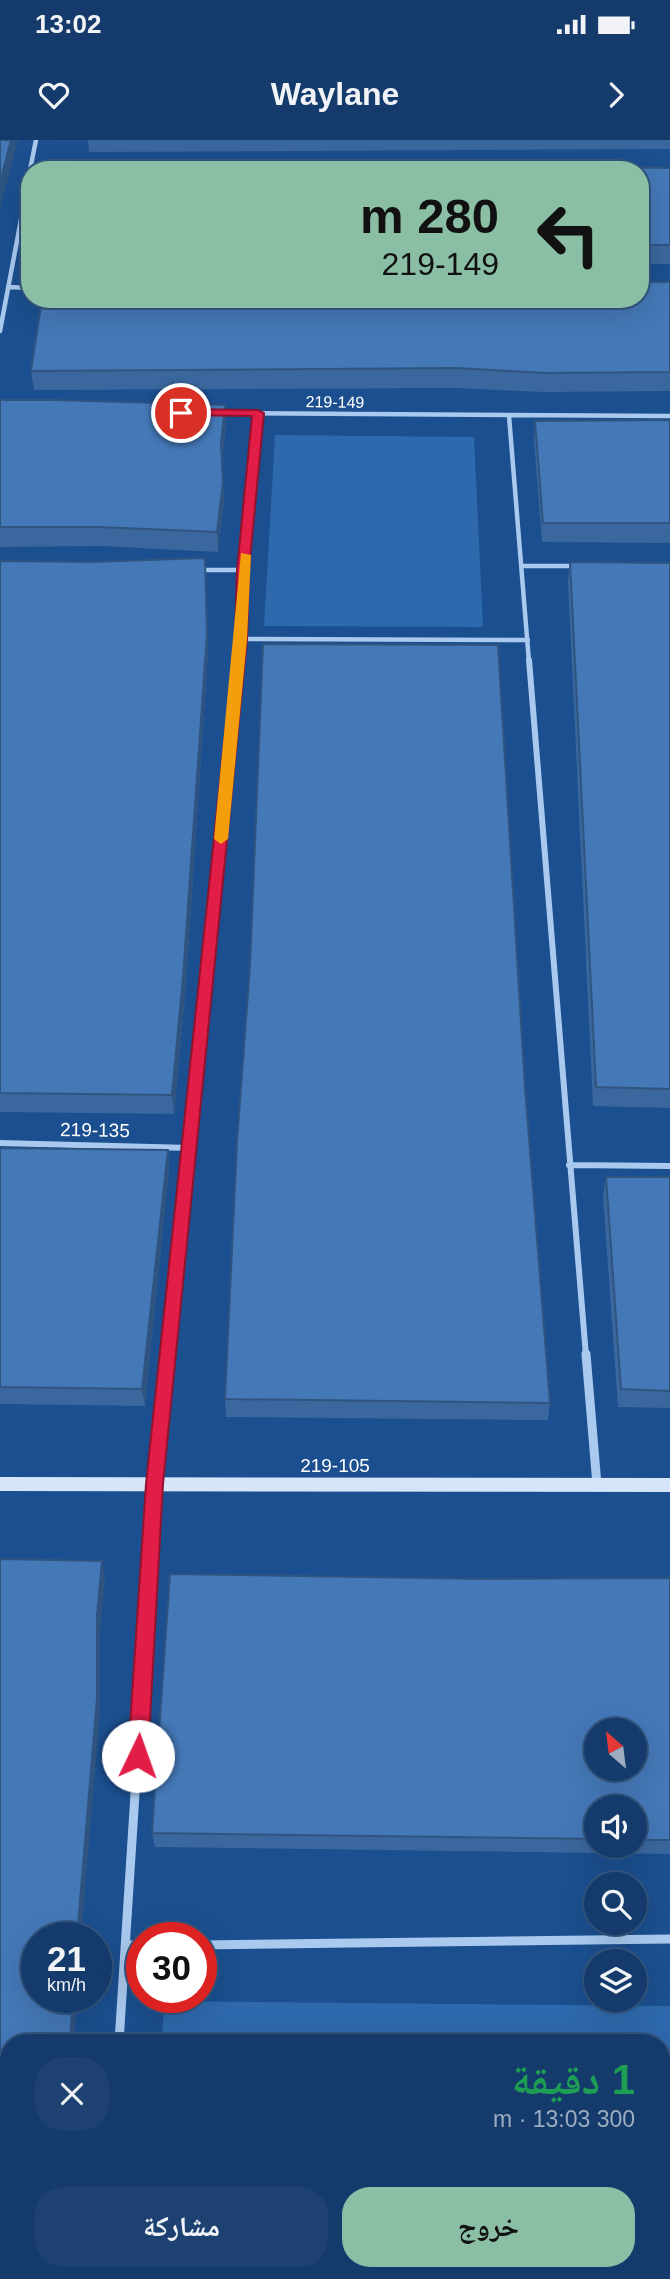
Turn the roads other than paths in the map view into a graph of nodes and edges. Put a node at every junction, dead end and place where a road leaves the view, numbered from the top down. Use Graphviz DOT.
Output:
graph roads {
  1 [pos="36,140"];
  2 [pos="32,161"];
  3 [pos="21,218"];
  4 [pos="8,287"];
  5 [pos="21,288"];
  6 [pos="0,331"];
  7 [pos="204,413"];
  8 [pos="258,413"];
  9 [pos="509,416"];
  10 [pos="670,416"];
  11 [pos="522,566"];
  12 [pos="589,566"];
  13 [pos="189,570"];
  14 [pos="243,570"];
  15 [pos="241,639"];
  16 [pos="528,640"];
  17 [pos="0,1143"];
  18 [pos="190,1148"];
  19 [pos="569,1165"];
  20 [pos="670,1166"];
  21 [pos="0,1484"];
  22 [pos="155,1484"];
  23 [pos="597,1485"];
  24 [pos="670,1485"];
  25 [pos="127,1922"];
  26 [pos="670,1939"];
  27 [pos="126,1945"];
  28 [pos="217,1945"];
  29 [pos="120,2034"];
  1 -- 2 [label="street"];
  3 -- 4 [label="street"];
  4 -- 5 [label="street"];
  4 -- 6 [label="street"];
  7 -- 8 [label="street, 219-149"];
  8 -- 9 [label="street, 219-149"];
  8 -- 14 [label="street"];
  9 -- 10 [label="street, 219-149"];
  9 -- 11 [label="street"];
  11 -- 12 [label="street"];
  11 -- 16 [label="street"];
  13 -- 14 [label="street"];
  14 -- 15 [label="street"];
  15 -- 16 [label="street"];
  15 -- 18 [label="street"];
  16 -- 19 [label="street"];
  17 -- 18 [label="street, 219-135"];
  18 -- 22 [label="street"];
  19 -- 20 [label="street"];
  19 -- 23 [label="street"];
  21 -- 22 [label="street, 219-105"];
  22 -- 23 [label="street, 219-105"];
  22 -- 25 [label="street"];
  23 -- 24 [label="street, 219-105"];
  26 -- 28 [label="street"];
  27 -- 29 [label="street"];
}
